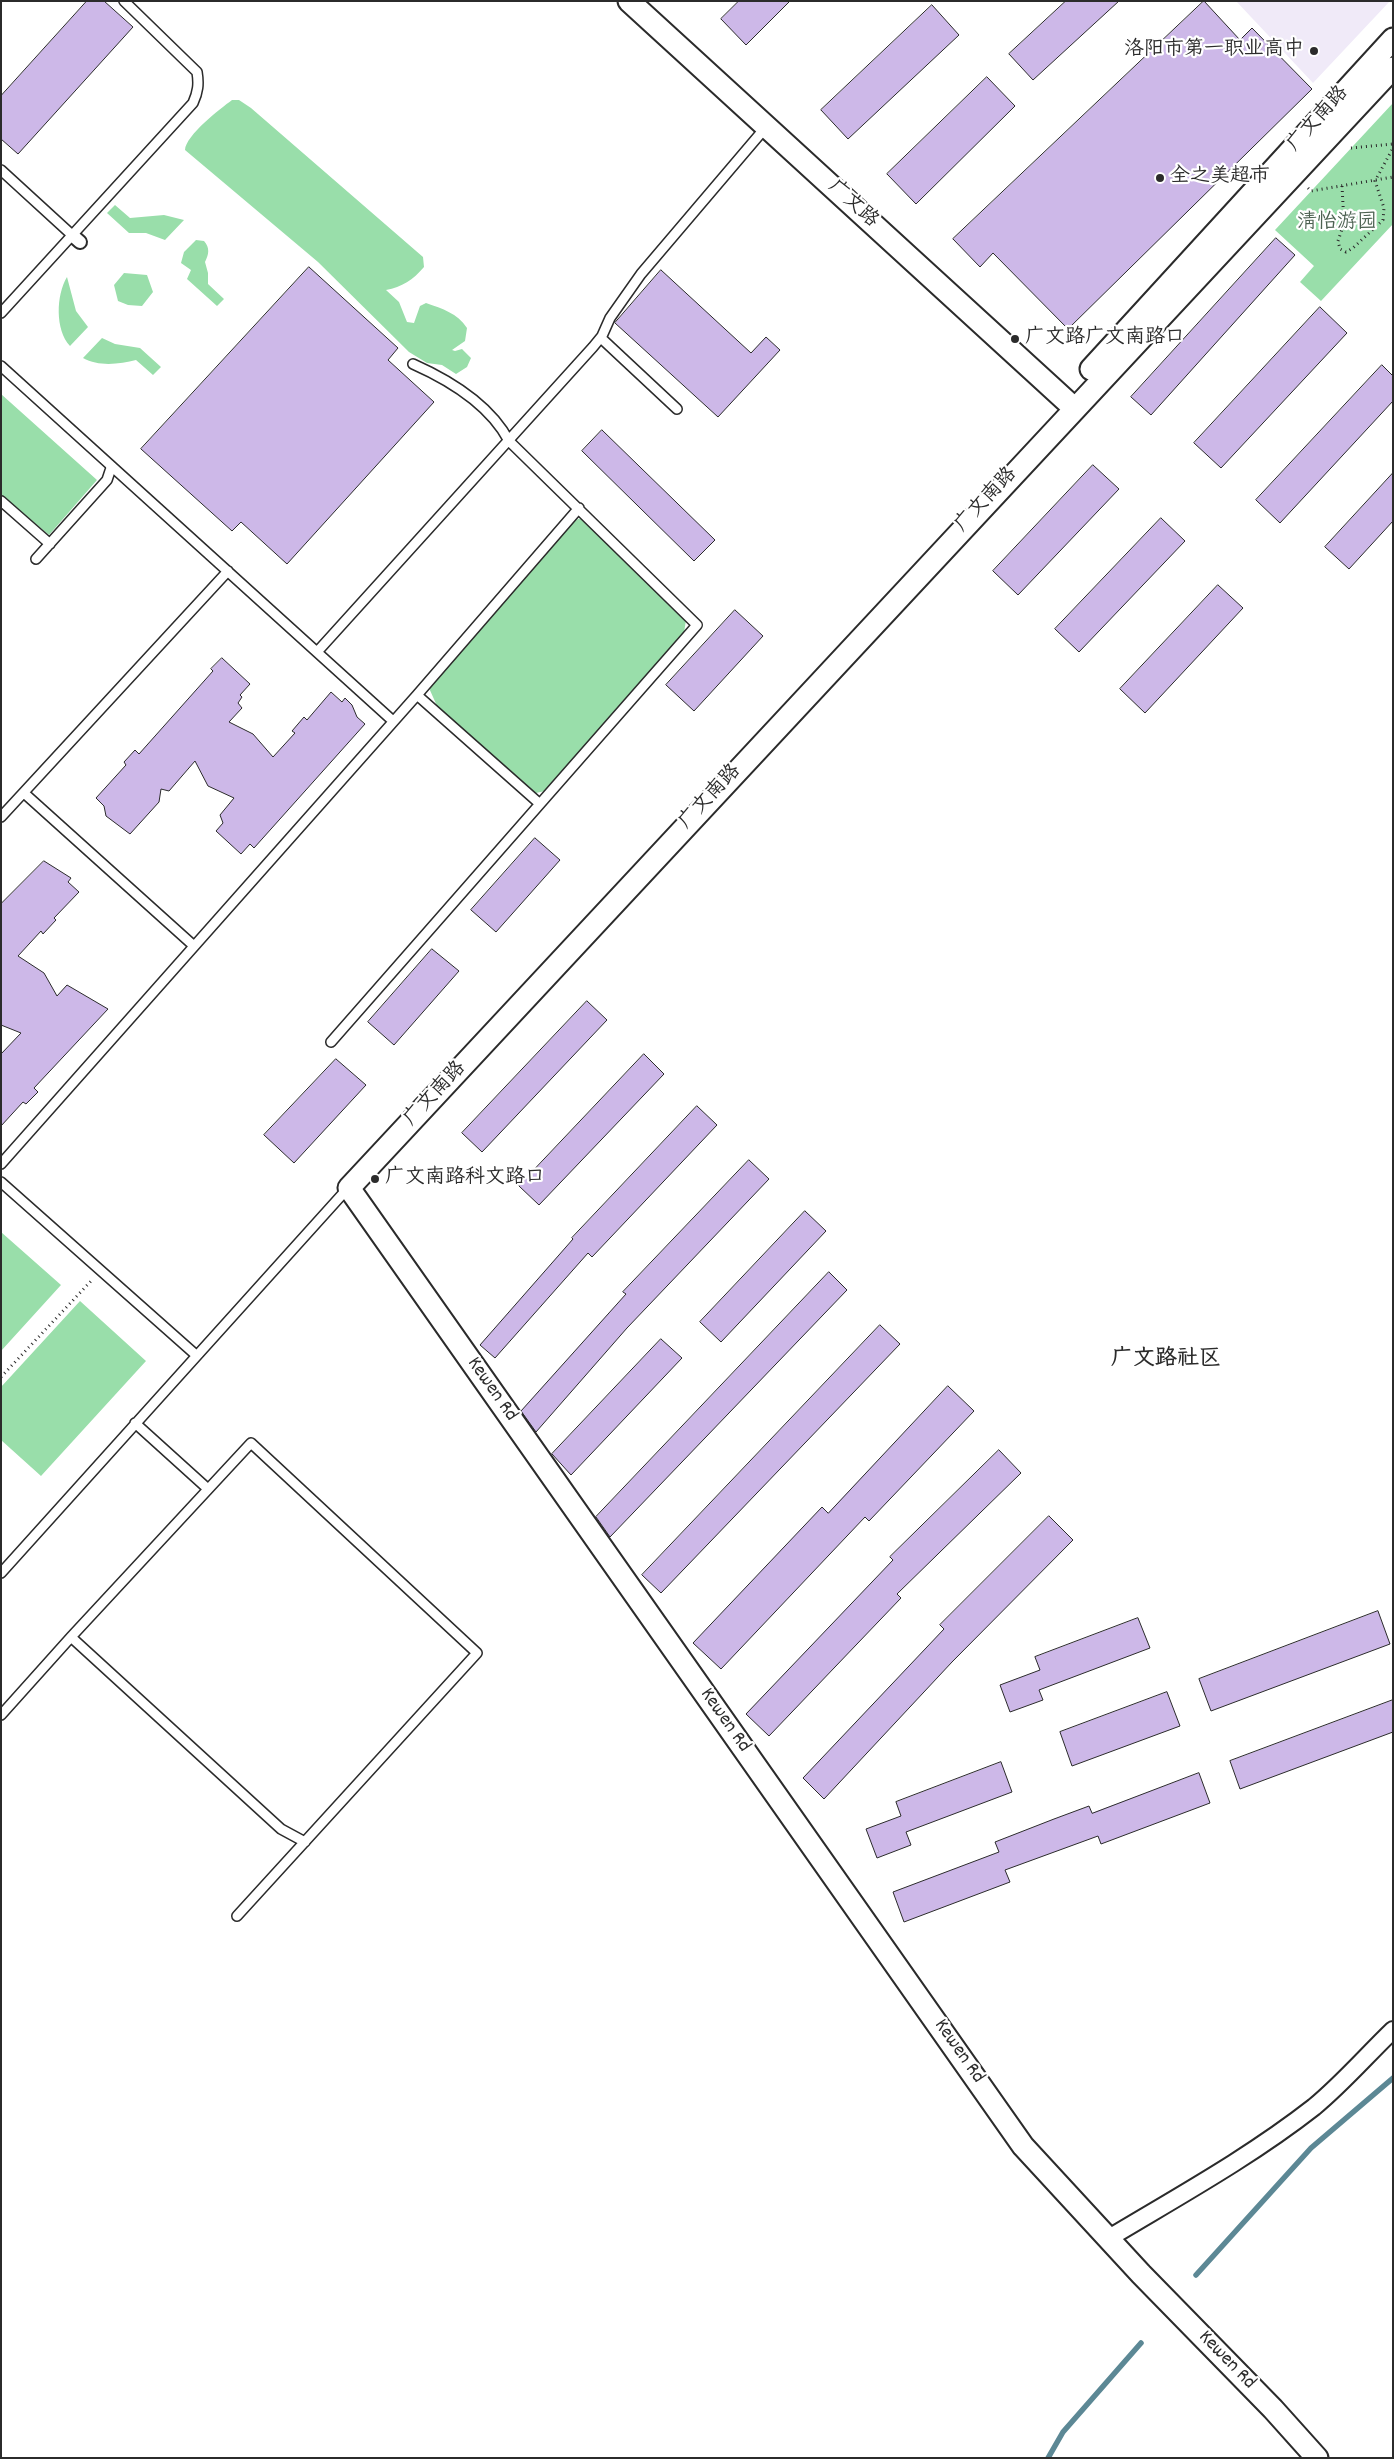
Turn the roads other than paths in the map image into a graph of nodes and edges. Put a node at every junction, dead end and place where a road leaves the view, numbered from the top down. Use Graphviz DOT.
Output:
graph roads {
  1 [pos="124,1"];
  2 [pos="629,1"];
  3 [pos="1393,39"];
  4 [pos="1393,68"];
  5 [pos="766,127"];
  6 [pos="1,170"];
  7 [pos="76,239"];
  8 [pos="1,313"];
  9 [pos="601,338"];
  10 [pos="413,364"];
  11 [pos="1,366"];
  12 [pos="1074,408"];
  13 [pos="677,409"];
  14 [pos="509,441"];
  15 [pos="110,465"];
  16 [pos="1,501"];
  17 [pos="579,508"];
  18 [pos="50,544"];
  19 [pos="36,559"];
  20 [pos="228,571"];
  21 [pos="317,652"];
  22 [pos="417,695"];
  23 [pos="393,721"];
  24 [pos="24,793"];
  25 [pos="540,804"];
  26 [pos="1,817"];
  27 [pos="194,946"];
  28 [pos="331,1042"];
  29 [pos="1,1164"];
  30 [pos="1,1182"];
  31 [pos="349,1188"];
  32 [pos="196,1355"];
  33 [pos="135,1423"];
  34 [pos="208,1489"];
  35 [pos="1,1573"];
  36 [pos="71,1637"];
  37 [pos="1,1715"];
  38 [pos="305,1842"];
  39 [pos="237,1916"];
  40 [pos="1393,2030"];
  41 [pos="1112,2240"];
  42 [pos="1270,2412"];
  43 [pos="1311,2458"];
  44 [pos="1317,2458"];
  1 -- 7 [label="lane"];
  2 -- 5 [label="street, 广文路"];
  3 -- 12 [label="street, 广文南路"];
  4 -- 12 [label="street, 广文南路"];
  5 -- 9 [label="lane"];
  5 -- 12 [label="street, 广文路"];
  6 -- 7 [label="lane"];
  7 -- 8 [label="lane"];
  9 -- 13 [label="lane"];
  9 -- 14 [label="lane"];
  10 -- 14 [label="lane"];
  11 -- 15 [label="lane"];
  12 -- 31 [label="street, 广文南路"];
  14 -- 17 [label="lane"];
  14 -- 21 [label="lane"];
  15 -- 18 [label="lane"];
  15 -- 20 [label="lane"];
  16 -- 18 [label="lane"];
  17 -- 22 [label="lane"];
  17 -- 25 [label="lane"];
  18 -- 19 [label="lane"];
  20 -- 21 [label="lane"];
  20 -- 24 [label="lane"];
  21 -- 23 [label="lane"];
  22 -- 23 [label="lane"];
  22 -- 25 [label="lane"];
  23 -- 27 [label="lane"];
  24 -- 26 [label="lane"];
  24 -- 27 [label="lane"];
  25 -- 28 [label="lane"];
  27 -- 29 [label="lane"];
  30 -- 32 [label="lane"];
  31 -- 32 [label="lane"];
  31 -- 41 [label="street, Kewen Rd"];
  32 -- 33 [label="lane"];
  33 -- 34 [label="lane"];
  33 -- 35 [label="lane"];
  34 -- 36 [label="lane"];
  34 -- 38 [label="lane"];
  36 -- 37 [label="lane"];
  36 -- 38 [label="lane"];
  38 -- 39 [label="lane"];
  40 -- 41 [label="street"];
  41 -- 42 [label="street, Kewen Rd"];
  42 -- 43 [label="street, Kewen Rd"];
  42 -- 44 [label="street, Kewen Rd"];
}
